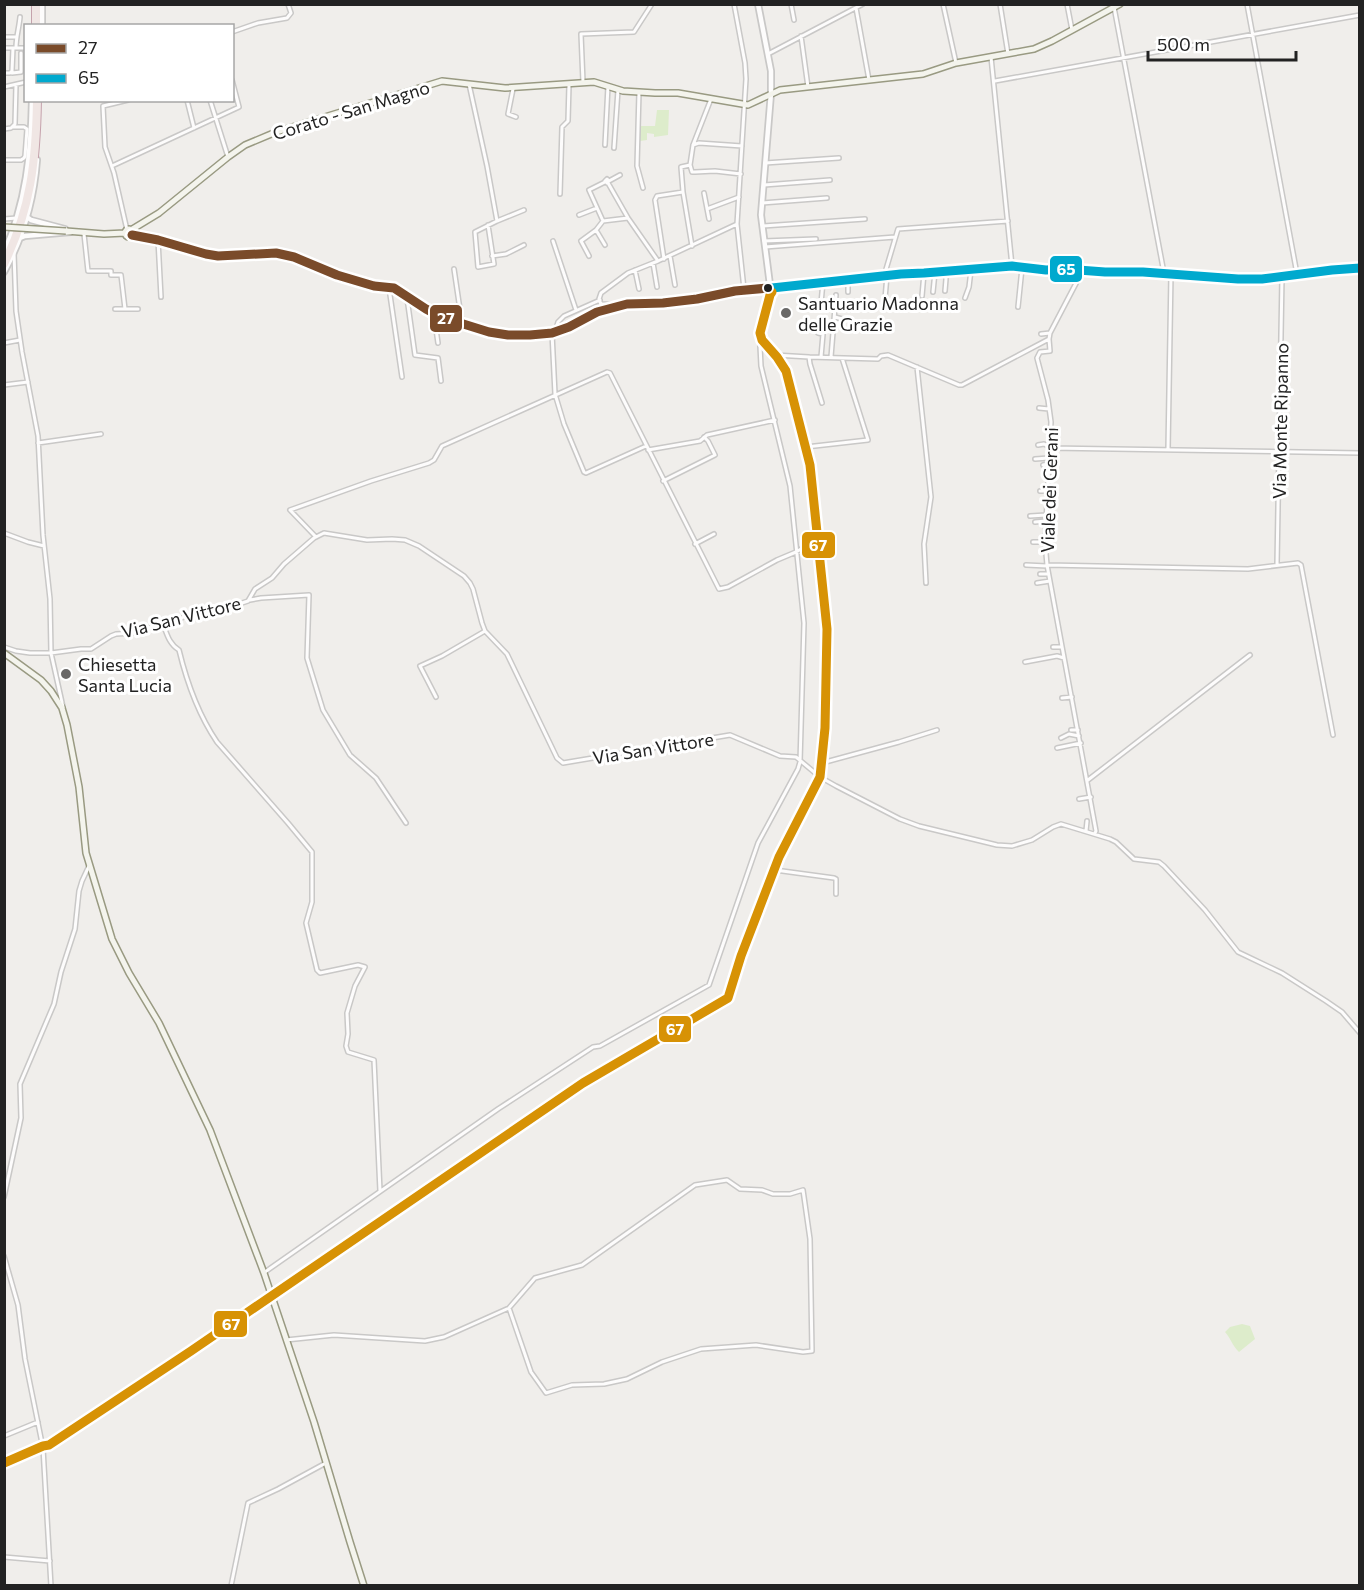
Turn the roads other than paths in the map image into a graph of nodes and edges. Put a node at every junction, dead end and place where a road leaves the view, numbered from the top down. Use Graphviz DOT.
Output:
graph roads {
  1 [pos="38,4"];
  2 [pos="288,4"];
  3 [pos="652,4"];
  4 [pos="734,4"];
  5 [pos="758,4"];
  6 [pos="791,4"];
  7 [pos="863,4"];
  8 [pos="943,4"];
  9 [pos="1000,4"];
  10 [pos="1067,4"];
  11 [pos="1247,4"];
  12 [pos="1117,6"];
  13 [pos="856,8"];
  14 [pos="1359,15"];
  15 [pos="20,17"];
  16 [pos="794,20"];
  17 [pos="37,24"];
  18 [pos="1072,30"];
  19 [pos="234,31"];
  20 [pos="1253,34"];
  21 [pos="801,36"];
  22 [pos="4,37"];
  23 [pos="16,37"];
  24 [pos="4,48"];
  25 [pos="14,48"];
  26 [pos="24,48"];
  27 [pos="21,52"];
  28 [pos="768,54"];
  29 [pos="1008,54"];
  30 [pos="991,57"];
  31 [pos="1124,58"];
  32 [pos="956,63"];
  33 [pos="4,73"];
  34 [pos="10,73"];
  35 [pos="869,80"];
  36 [pos="995,81"];
  37 [pos="583,82"];
  38 [pos="569,83"];
  39 [pos="24,84"];
  40 [pos="469,84"];
  41 [pos="16,85"];
  42 [pos="608,86"];
  43 [pos="4,87"];
  44 [pos="513,87"];
  45 [pos="808,87"];
  46 [pos="234,88"];
  47 [pos="618,90"];
  48 [pos="639,91"];
  49 [pos="771,93"];
  50 [pos="711,98"];
  51 [pos="35,102"];
  52 [pos="35,102"];
  53 [pos="35,102"];
  54 [pos="35,102"];
  55 [pos="120,102"];
  56 [pos="188,102"];
  57 [pos="211,102"];
  58 [pos="745,105"];
  59 [pos="516,117"];
  60 [pos="216,118"];
  61 [pos="14,127"];
  62 [pos="194,128"];
  63 [pos="4,129"];
  64 [pos="604,145"];
  65 [pos="693,145"];
  66 [pos="742,146"];
  67 [pos="614,148"];
  68 [pos="228,157"];
  69 [pos="840,158"];
  70 [pos="4,160"];
  71 [pos="765,163"];
  72 [pos="112,165"];
  73 [pos="690,165"];
  74 [pos="741,174"];
  75 [pos="620,175"];
  76 [pos="830,180"];
  77 [pos="607,182"];
  78 [pos="764,185"];
  79 [pos="643,188"];
  80 [pos="682,192"];
  81 [pos="704,193"];
  82 [pos="560,194"];
  83 [pos="739,196"];
  84 [pos="827,198"];
  85 [pos="762,203"];
  86 [pos="597,208"];
  87 [pos="707,209"];
  88 [pos="524,210"];
  89 [pos="579,215"];
  90 [pos="17,218"];
  91 [pos="628,218"];
  92 [pos="4,219"];
  93 [pos="28,219"];
  94 [pos="709,219"];
  95 [pos="865,219"];
  96 [pos="497,221"];
  97 [pos="603,221"];
  98 [pos="1008,221"];
  99 [pos="738,224"];
  100 [pos="488,225"];
  101 [pos="763,226"];
  102 [pos="4,227"];
  103 [pos="596,230"];
  104 [pos="74,231"];
  105 [pos="84,232"];
  106 [pos="129,232"];
  107 [pos="22,236"];
  108 [pos="895,237"];
  109 [pos="816,239"];
  110 [pos="158,240"];
  111 [pos="553,241"];
  112 [pos="765,244"];
  113 [pos="524,245"];
  114 [pos="605,245"];
  115 [pos="692,246"];
  116 [pos="14,251"];
  117 [pos="4,254"];
  118 [pos="589,255"];
  119 [pos="492,256"];
  120 [pos="670,256"];
  121 [pos="664,259"];
  122 [pos="658,261"];
  123 [pos="653,263"];
  124 [pos="4,264"];
  125 [pos="1012,266"];
  126 [pos="1022,267"];
  127 [pos="1359,268"];
  128 [pos="454,269"];
  129 [pos="635,270"];
  130 [pos="971,270"];
  131 [pos="1083,270"];
  132 [pos="4,272"];
  133 [pos="935,272"];
  134 [pos="945,272"];
  135 [pos="924,273"];
  136 [pos="1164,273"];
  137 [pos="1171,274"];
  138 [pos="886,275"];
  139 [pos="1297,275"];
  140 [pos="1282,277"];
  141 [pos="848,279"];
  142 [pos="823,282"];
  143 [pos="675,285"];
  144 [pos="657,287"];
  145 [pos="388,288"];
  146 [pos="639,289"];
  147 [pos="770,289"];
  148 [pos="744,290"];
  149 [pos="945,291"];
  150 [pos="848,292"];
  151 [pos="933,292"];
  152 [pos="836,295"];
  153 [pos="407,296"];
  154 [pos="922,296"];
  155 [pos="161,297"];
  156 [pos="964,298"];
  157 [pos="885,299"];
  158 [pos="600,302"];
  159 [pos="821,303"];
  160 [pos="619,306"];
  161 [pos="836,307"];
  162 [pos="1018,308"];
  163 [pos="115,309"];
  164 [pos="125,309"];
  165 [pos="138,309"];
  166 [pos="576,310"];
  167 [pos="603,310"];
  168 [pos="850,310"];
  169 [pos="434,313"];
  170 [pos="588,317"];
  171 [pos="835,317"];
  172 [pos="842,319"];
  173 [pos="462,324"];
  174 [pos="834,326"];
  175 [pos="840,326"];
  176 [pos="553,333"];
  177 [pos="818,333"];
  178 [pos="1050,333"];
  179 [pos="1041,334"];
  180 [pos="833,335"];
  181 [pos="839,336"];
  182 [pos="1049,339"];
  183 [pos="21,340"];
  184 [pos="762,340"];
  185 [pos="4,343"];
  186 [pos="438,343"];
  187 [pos="775,355"];
  188 [pos="809,357"];
  189 [pos="820,357"];
  190 [pos="831,357"];
  191 [pos="842,358"];
  192 [pos="917,367"];
  193 [pos="402,377"];
  194 [pos="441,381"];
  195 [pos="28,382"];
  196 [pos="4,386"];
  197 [pos="555,394"];
  198 [pos="822,403"];
  199 [pos="1039,408"];
  200 [pos="1049,408"];
  201 [pos="775,420"];
  202 [pos="101,434"];
  203 [pos="704,437"];
  204 [pos="38,443"];
  205 [pos="1038,445"];
  206 [pos="806,447"];
  207 [pos="1050,447"];
  208 [pos="647,448"];
  209 [pos="1168,450"];
  210 [pos="1280,452"];
  211 [pos="1359,453"];
  212 [pos="1049,458"];
  213 [pos="1035,459"];
  214 [pos="1049,464"];
  215 [pos="1043,465"];
  216 [pos="663,481"];
  217 [pos="1040,491"];
  218 [pos="1048,491"];
  219 [pos="1046,515"];
  220 [pos="1030,516"];
  221 [pos="1046,521"];
  222 [pos="1035,522"];
  223 [pos="4,533"];
  224 [pos="714,534"];
  225 [pos="316,537"];
  226 [pos="818,539"];
  227 [pos="1033,542"];
  228 [pos="1045,542"];
  229 [pos="695,544"];
  230 [pos="44,546"];
  231 [pos="796,552"];
  232 [pos="1026,565"];
  233 [pos="1277,565"];
  234 [pos="1047,566"];
  235 [pos="1040,574"];
  236 [pos="1048,574"];
  237 [pos="1050,581"];
  238 [pos="1037,582"];
  239 [pos="926,583"];
  240 [pos="248,601"];
  241 [pos="163,624"];
  242 [pos="485,631"];
  243 [pos="4,647"];
  244 [pos="1053,647"];
  245 [pos="1062,647"];
  246 [pos="4,653"];
  247 [pos="51,653"];
  248 [pos="1250,656"];
  249 [pos="1064,658"];
  250 [pos="1025,662"];
  251 [pos="1072,697"];
  252 [pos="436,698"];
  253 [pos="1062,698"];
  254 [pos="62,708"];
  255 [pos="937,730"];
  256 [pos="1071,730"];
  257 [pos="1078,730"];
  258 [pos="1333,735"];
  259 [pos="1079,736"];
  260 [pos="1061,738"];
  261 [pos="1081,743"];
  262 [pos="1057,748"];
  263 [pos="800,759"];
  264 [pos="822,764"];
  265 [pos="1086,770"];
  266 [pos="1080,771"];
  267 [pos="820,777"];
  268 [pos="1088,780"];
  269 [pos="1091,797"];
  270 [pos="1079,799"];
  271 [pos="1087,822"];
  272 [pos="406,823"];
  273 [pos="1086,831"];
  274 [pos="1095,833"];
  275 [pos="90,865"];
  276 [pos="775,870"];
  277 [pos="836,894"];
  278 [pos="1359,1034"];
  279 [pos="380,1192"];
  280 [pos="4,1197"];
  281 [pos="4,1256"];
  282 [pos="264,1273"];
  283 [pos="271,1296"];
  284 [pos="509,1308"];
  285 [pos="286,1340"];
  286 [pos="38,1422"];
  287 [pos="4,1436"];
  288 [pos="43,1446"];
  289 [pos="322,1450"];
  290 [pos="4,1462"];
  291 [pos="4,1557"];
  292 [pos="50,1561"];
  293 [pos="51,1586"];
  294 [pos="231,1586"];
  295 [pos="364,1586"];
  1 -- 17 [label="highway"];
  2 -- 19 [label="street"];
  3 -- 37 [label="street"];
  4 -- 58 [label="street"];
  5 -- 28 [label="street"];
  6 -- 16 [label="street"];
  7 -- 13 [label="street"];
  8 -- 32 [label="street"];
  9 -- 29 [label="street"];
  10 -- 18 [label="street"];
  11 -- 20 [label="street"];
  12 -- 18 [label="main road"];
  12 -- 31 [label="street"];
  13 -- 21 [label="street"];
  13 -- 35 [label="street"];
  14 -- 20 [label="street"];
  15 -- 23 [label="street"];
  18 -- 29 [label="main road"];
  20 -- 31 [label="street"];
  20 -- 139 [label="street"];
  21 -- 28 [label="street"];
  21 -- 45 [label="street"];
  22 -- 23 [label="street"];
  23 -- 25 [label="street"];
  24 -- 25 [label="street"];
  25 -- 26 [label="street"];
  25 -- 34 [label="street"];
  27 -- 34 [label="street"];
  28 -- 49 [label="street"];
  29 -- 30 [label="main road"];
  30 -- 32 [label="main road"];
  30 -- 36 [label="street"];
  31 -- 36 [label="street"];
  31 -- 136 [label="street"];
  32 -- 35 [label="main road"];
  33 -- 34 [label="street"];
  35 -- 45 [label="main road"];
  36 -- 98 [label="street"];
  37 -- 38 [label="main road, Corato - San Magno"];
  37 -- 42 [label="main road, Corato - San Magno"];
  38 -- 44 [label="main road, Corato - San Magno"];
  38 -- 82 [label="street"];
  39 -- 41 [label="street"];
  40 -- 44 [label="main road, Corato - San Magno"];
  40 -- 68 [label="main road, Corato - San Magno"];
  40 -- 96 [label="street"];
  41 -- 43 [label="street"];
  41 -- 61 [label="street"];
  42 -- 47 [label="main road, Corato - San Magno"];
  42 -- 64 [label="street"];
  44 -- 59 [label="street"];
  45 -- 49 [label="main road"];
  46 -- 60 [label="street"];
  47 -- 48 [label="main road, Corato - San Magno"];
  47 -- 67 [label="street"];
  48 -- 50 [label="main road, Corato - San Magno"];
  48 -- 79 [label="street"];
  49 -- 58 [label="main road"];
  49 -- 71 [label="street"];
  50 -- 58 [label="main road, Corato - San Magno"];
  50 -- 65 [label="street"];
  51 -- 90 [label="street"];
  52 -- 93 [label="street"];
  53 -- 117 [label="highway"];
  54 -- 124 [label="highway"];
  55 -- 72 [label="street"];
  56 -- 62 [label="street"];
  57 -- 60 [label="street"];
  58 -- 66 [label="street"];
  60 -- 62 [label="street"];
  60 -- 68 [label="street"];
  61 -- 63 [label="street"];
  61 -- 70 [label="street"];
  62 -- 72 [label="street"];
  65 -- 66 [label="street"];
  65 -- 73 [label="street"];
  66 -- 74 [label="street"];
  68 -- 106 [label="main road, Corato - San Magno"];
  69 -- 71 [label="street"];
  71 -- 78 [label="street"];
  72 -- 106 [label="street"];
  73 -- 74 [label="street"];
  73 -- 80 [label="street"];
  74 -- 83 [label="street"];
  75 -- 77 [label="street"];
  76 -- 78 [label="street"];
  77 -- 86 [label="street"];
  77 -- 91 [label="street"];
  78 -- 85 [label="street"];
  80 -- 115 [label="street"];
  80 -- 121 [label="street"];
  81 -- 87 [label="street"];
  83 -- 87 [label="street"];
  83 -- 99 [label="street"];
  84 -- 85 [label="street"];
  85 -- 101 [label="street"];
  86 -- 89 [label="street"];
  86 -- 97 [label="street"];
  87 -- 94 [label="street"];
  88 -- 96 [label="street"];
  90 -- 92 [label="street"];
  90 -- 117 [label="street"];
  91 -- 97 [label="street"];
  91 -- 122 [label="street"];
  93 -- 104 [label="street"];
  93 -- 107 [label="street"];
  95 -- 101 [label="street"];
  96 -- 100 [label="street"];
  97 -- 103 [label="street"];
  98 -- 108 [label="street"];
  98 -- 125 [label="street"];
  99 -- 115 [label="street"];
  99 -- 148 [label="street"];
  100 -- 119 [label="street"];
  100 -- 119 [label="street"];
  101 -- 112 [label="street"];
  102 -- 104 [label="main road, bridge"];
  103 -- 114 [label="street"];
  103 -- 118 [label="street"];
  104 -- 105 [label="main road"];
  104 -- 107 [label="street"];
  105 -- 106 [label="main road"];
  105 -- 164 [label="street"];
  106 -- 110 [label="main road"];
  107 -- 116 [label="street"];
  108 -- 112 [label="street"];
  108 -- 138 [label="street"];
  109 -- 112 [label="street"];
  110 -- 145 [label="main road"];
  110 -- 155 [label="street"];
  111 -- 166 [label="street"];
  112 -- 147 [label="street"];
  113 -- 119 [label="street"];
  115 -- 120 [label="street"];
  116 -- 132 [label="street"];
  116 -- 183 [label="street"];
  120 -- 121 [label="street"];
  120 -- 143 [label="street"];
  121 -- 122 [label="street"];
  122 -- 123 [label="street"];
  123 -- 129 [label="street"];
  123 -- 144 [label="street"];
  125 -- 126 [label="main road"];
  125 -- 130 [label="main road"];
  126 -- 131 [label="main road"];
  126 -- 162 [label="street"];
  127 -- 139 [label="main road"];
  128 -- 173 [label="street"];
  129 -- 146 [label="street"];
  129 -- 158 [label="street"];
  130 -- 134 [label="main road"];
  130 -- 156 [label="street"];
  131 -- 136 [label="main road"];
  131 -- 178 [label="street, Viale dei Gerani"];
  133 -- 134 [label="main road"];
  133 -- 135 [label="main road"];
  133 -- 151 [label="street"];
  134 -- 149 [label="street"];
  135 -- 138 [label="main road"];
  135 -- 154 [label="street"];
  136 -- 137 [label="main road"];
  137 -- 140 [label="main road"];
  137 -- 209 [label="street"];
  138 -- 141 [label="main road"];
  138 -- 157 [label="street"];
  139 -- 140 [label="main road"];
  140 -- 210 [label="street, Via Monte Ripanno"];
  141 -- 142 [label="main road"];
  141 -- 150 [label="street"];
  142 -- 147 [label="main road"];
  142 -- 159 [label="street"];
  145 -- 153 [label="main road"];
  145 -- 193 [label="street"];
  147 -- 148 [label="main road"];
  147 -- 184 [label="street"];
  148 -- 160 [label="main road"];
  152 -- 161 [label="street"];
  153 -- 169 [label="main road"];
  153 -- 194 [label="street"];
  158 -- 160 [label="street"];
  158 -- 166 [label="street"];
  158 -- 167 [label="street"];
  158 -- 170 [label="street"];
  160 -- 167 [label="main road"];
  161 -- 168 [label="street"];
  161 -- 171 [label="street"];
  163 -- 164 [label="street"];
  164 -- 165 [label="street"];
  166 -- 176 [label="street"];
  167 -- 170 [label="main road"];
  169 -- 173 [label="main road"];
  169 -- 186 [label="street"];
  170 -- 176 [label="main road"];
  171 -- 172 [label="street"];
  171 -- 174 [label="street"];
  173 -- 176 [label="main road"];
  174 -- 175 [label="street"];
  174 -- 180 [label="street"];
  176 -- 197 [label="street"];
  177 -- 189 [label="street"];
  178 -- 179 [label="street"];
  178 -- 182 [label="street, Viale dei Gerani"];
  180 -- 181 [label="street"];
  180 -- 190 [label="street"];
  182 -- 192 [label="street"];
  182 -- 200 [label="street, Viale dei Gerani"];
  183 -- 185 [label="street"];
  183 -- 195 [label="street"];
  184 -- 187 [label="street"];
  184 -- 201 [label="street"];
  187 -- 188 [label="street"];
  187 -- 206 [label="street"];
  188 -- 189 [label="street"];
  188 -- 198 [label="street"];
  189 -- 190 [label="street"];
  190 -- 191 [label="street"];
  191 -- 192 [label="street"];
  191 -- 206 [label="street"];
  192 -- 239 [label="street"];
  195 -- 196 [label="street"];
  195 -- 204 [label="street"];
  197 -- 208 [label="street"];
  197 -- 208 [label="street"];
  197 -- 225 [label="street"];
  199 -- 200 [label="street"];
  200 -- 207 [label="street, Viale dei Gerani"];
  201 -- 203 [label="street"];
  201 -- 231 [label="street"];
  202 -- 204 [label="street"];
  203 -- 208 [label="street"];
  203 -- 216 [label="street"];
  204 -- 230 [label="street"];
  205 -- 207 [label="street"];
  206 -- 226 [label="street"];
  207 -- 209 [label="street"];
  207 -- 212 [label="street, Viale dei Gerani"];
  208 -- 216 [label="street"];
  209 -- 210 [label="street"];
  210 -- 211 [label="street"];
  210 -- 233 [label="street, Via Monte Ripanno"];
  212 -- 213 [label="street"];
  212 -- 214 [label="street, Viale dei Gerani"];
  214 -- 215 [label="street"];
  214 -- 218 [label="street, Viale dei Gerani"];
  216 -- 229 [label="street"];
  217 -- 218 [label="street"];
  218 -- 219 [label="street, Viale dei Gerani"];
  219 -- 220 [label="street"];
  219 -- 221 [label="street, Viale dei Gerani"];
  221 -- 222 [label="street"];
  221 -- 228 [label="street, Viale dei Gerani"];
  223 -- 230 [label="street"];
  224 -- 229 [label="street"];
  225 -- 240 [label="street, Via San Vittore"];
  225 -- 242 [label="street, Via San Vittore"];
  226 -- 231 [label="street"];
  226 -- 264 [label="street"];
  227 -- 228 [label="street"];
  228 -- 234 [label="street, Viale dei Gerani"];
  229 -- 231 [label="street"];
  230 -- 247 [label="street"];
  231 -- 263 [label="street"];
  232 -- 234 [label="street"];
  233 -- 234 [label="street"];
  233 -- 258 [label="street"];
  234 -- 236 [label="street, Viale dei Gerani"];
  235 -- 236 [label="street"];
  236 -- 237 [label="street, Viale dei Gerani"];
  237 -- 238 [label="street"];
  237 -- 245 [label="street, Viale dei Gerani"];
  240 -- 241 [label="street, Via San Vittore"];
  240 -- 272 [label="street"];
  241 -- 247 [label="street, Via San Vittore"];
  241 -- 279 [label="street"];
  242 -- 252 [label="street"];
  242 -- 263 [label="street, Via San Vittore"];
  243 -- 247 [label="street, Via San Vittore"];
  244 -- 245 [label="street"];
  245 -- 249 [label="street, Viale dei Gerani"];
  246 -- 254 [label="main road"];
  247 -- 254 [label="street"];
  248 -- 268 [label="street"];
  249 -- 250 [label="street"];
  249 -- 251 [label="street, Viale dei Gerani"];
  251 -- 253 [label="street"];
  251 -- 257 [label="street, Viale dei Gerani"];
  254 -- 275 [label="main road"];
  255 -- 264 [label="street"];
  256 -- 257 [label="street"];
  257 -- 259 [label="street, Viale dei Gerani"];
  259 -- 260 [label="street"];
  259 -- 261 [label="street, Viale dei Gerani"];
  261 -- 262 [label="street"];
  261 -- 265 [label="street, Viale dei Gerani"];
  263 -- 267 [label="street, Via San Vittore"];
  263 -- 279 [label="street"];
  264 -- 267 [label="street"];
  265 -- 266 [label="street"];
  265 -- 268 [label="street, Viale dei Gerani"];
  267 -- 273 [label="street, Via San Vittore"];
  267 -- 276 [label="street"];
  268 -- 269 [label="street, Viale dei Gerani"];
  269 -- 270 [label="street"];
  269 -- 274 [label="street, Viale dei Gerani"];
  271 -- 273 [label="street"];
  273 -- 274 [label="street, Via San Vittore"];
  274 -- 278 [label="street, Via San Vittore"];
  275 -- 280 [label="street"];
  275 -- 282 [label="main road"];
  276 -- 277 [label="street"];
  276 -- 283 [label="street"];
  279 -- 282 [label="street"];
  281 -- 286 [label="street"];
  282 -- 283 [label="main road"];
  283 -- 285 [label="main road"];
  283 -- 288 [label="street"];
  284 -- 284 [label="street"];
  284 -- 285 [label="street"];
  285 -- 289 [label="main road"];
  286 -- 287 [label="street"];
  286 -- 288 [label="street"];
  288 -- 290 [label="street"];
  288 -- 292 [label="street"];
  289 -- 294 [label="street"];
  289 -- 295 [label="main road"];
  291 -- 292 [label="street"];
  292 -- 293 [label="street"];
}
